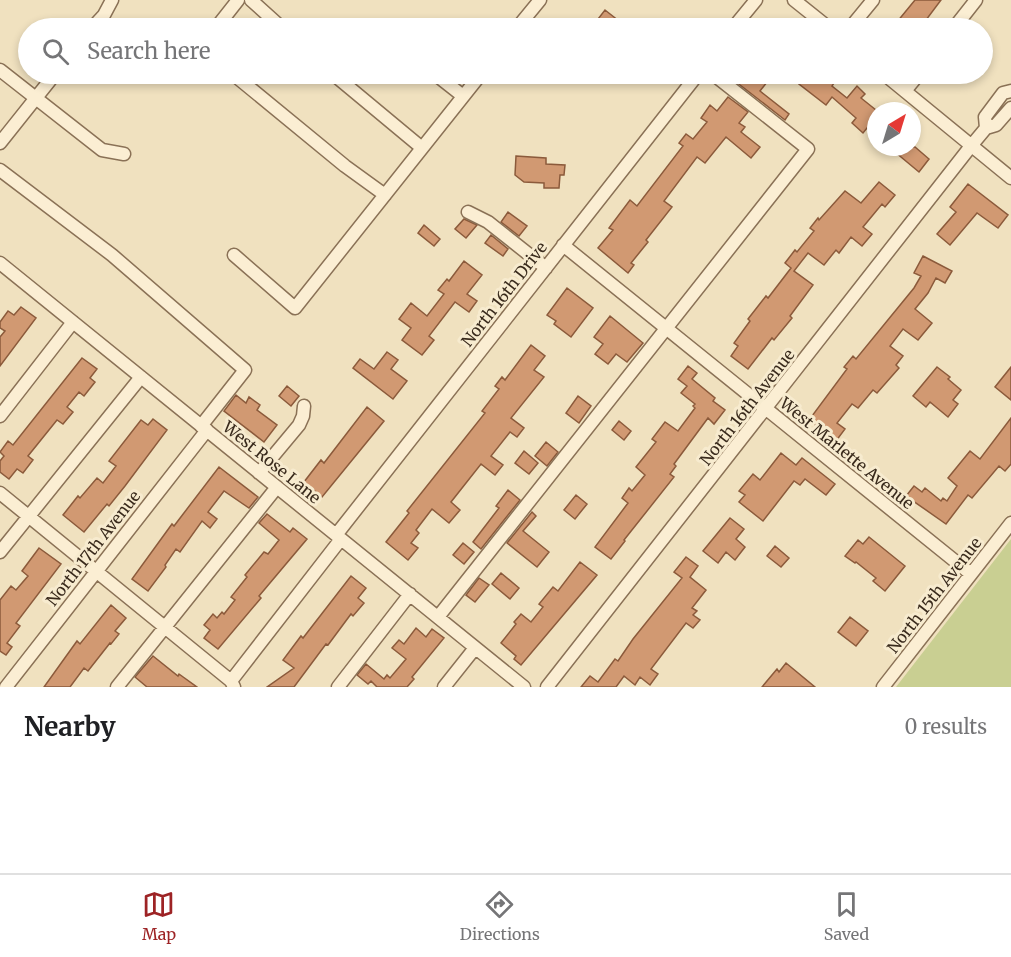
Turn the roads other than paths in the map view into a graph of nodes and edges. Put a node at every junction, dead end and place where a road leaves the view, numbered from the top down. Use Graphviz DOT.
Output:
graph roads {
  1 [pos="112,0"];
  2 [pos="238,0"];
  3 [pos="251,0"];
  4 [pos="540,0"];
  5 [pos="756,0"];
  6 [pos="794,0"];
  7 [pos="873,0"];
  8 [pos="976,0"];
  9 [pos="101,18"];
  10 [pos="224,18"];
  11 [pos="271,18"];
  12 [pos="525,18"];
  13 [pos="741,18"];
  14 [pos="816,18"];
  15 [pos="858,18"];
  16 [pos="962,18"];
  17 [pos="0,70"];
  18 [pos="47,84"];
  19 [pos="245,84"];
  20 [pos="345,84"];
  21 [pos="448,84"];
  22 [pos="473,84"];
  23 [pos="690,84"];
  24 [pos="726,84"];
  25 [pos="896,84"];
  26 [pos="911,84"];
  27 [pos="905,91"];
  28 [pos="1011,91"];
  29 [pos="463,96"];
  30 [pos="35,98"];
  31 [pos="995,104"];
  32 [pos="1009,110"];
  33 [pos="986,128"];
  34 [pos="0,143"];
  35 [pos="971,146"];
  36 [pos="422,148"];
  37 [pos="124,154"];
  38 [pos="0,170"];
  39 [pos="1011,178"];
  40 [pos="385,195"];
  41 [pos="468,212"];
  42 [pos="563,246"];
  43 [pos="234,255"];
  44 [pos="546,268"];
  45 [pos="2,269"];
  46 [pos="73,322"];
  47 [pos="666,329"];
  48 [pos="141,377"];
  49 [pos="304,406"];
  50 [pos="766,409"];
  51 [pos="0,416"];
  52 [pos="204,428"];
  53 [pos="259,472"];
  54 [pos="278,488"];
  55 [pos="0,493"];
  56 [pos="28,517"];
  57 [pos="1011,523"];
  58 [pos="339,537"];
  59 [pos="0,552"];
  60 [pos="96,572"];
  61 [pos="971,574"];
  62 [pos="410,594"];
  63 [pos="438,617"];
  64 [pos="165,628"];
  65 [pos="475,648"];
  66 [pos="233,684"];
  67 [pos="6,687"];
  68 [pos="117,687"];
  69 [pos="338,687"];
  70 [pos="444,687"];
  71 [pos="524,687"];
  72 [pos="548,687"];
  73 [pos="883,687"];
  1 -- 9 [label="street"];
  2 -- 10 [label="street"];
  3 -- 11 [label="street"];
  4 -- 12 [label="street"];
  5 -- 13 [label="street"];
  6 -- 14 [label="street"];
  7 -- 15 [label="street"];
  8 -- 16 [label="street"];
  17 -- 30 [label="street"];
  18 -- 30 [label="street"];
  19 -- 40 [label="street"];
  20 -- 36 [label="street"];
  21 -- 29 [label="street"];
  22 -- 29 [label="street"];
  23 -- 42 [label="street, North 16th Drive"];
  24 -- 47 [label="street"];
  25 -- 27 [label="street"];
  26 -- 27 [label="street"];
  27 -- 35 [label="street"];
  28 -- 31 [label="street"];
  29 -- 36 [label="street"];
  30 -- 34 [label="street"];
  30 -- 37 [label="street"];
  31 -- 32 [label="street"];
  31 -- 33 [label="street"];
  32 -- 33 [label="street"];
  33 -- 35 [label="street, North 16th Avenue"];
  35 -- 39 [label="street"];
  35 -- 50 [label="street, North 16th Avenue"];
  36 -- 40 [label="street"];
  38 -- 52 [label="street, North 17th Avenue"];
  40 -- 43 [label="street"];
  41 -- 44 [label="street"];
  42 -- 44 [label="street, North 16th Drive"];
  42 -- 47 [label="street, West Marlette Avenue"];
  44 -- 58 [label="street, North 16th Drive"];
  45 -- 46 [label="street, West Rose Lane"];
  46 -- 48 [label="street, West Rose Lane"];
  46 -- 51 [label="street"];
  47 -- 50 [label="street, West Marlette Avenue"];
  47 -- 63 [label="street"];
  48 -- 52 [label="street, West Rose Lane"];
  48 -- 56 [label="street"];
  49 -- 53 [label="street"];
  50 -- 61 [label="street, West Marlette Avenue"];
  50 -- 72 [label="street, North 16th Avenue"];
  52 -- 53 [label="street, West Rose Lane"];
  52 -- 60 [label="street, North 17th Avenue"];
  53 -- 54 [label="street, West Rose Lane"];
  54 -- 58 [label="street, West Rose Lane"];
  54 -- 64 [label="street"];
  55 -- 56 [label="street"];
  56 -- 59 [label="street"];
  56 -- 60 [label="street"];
  57 -- 61 [label="street, North 15th Avenue"];
  58 -- 62 [label="street, West Rose Lane"];
  58 -- 66 [label="street, North 16th Drive"];
  60 -- 64 [label="street"];
  60 -- 67 [label="street, North 17th Avenue"];
  61 -- 73 [label="street, North 15th Avenue"];
  62 -- 63 [label="street, West Rose Lane"];
  62 -- 69 [label="street"];
  63 -- 65 [label="street, West Rose Lane"];
  64 -- 66 [label="street"];
  64 -- 68 [label="street"];
  65 -- 70 [label="street"];
  65 -- 71 [label="street, West Rose Lane"];
}
